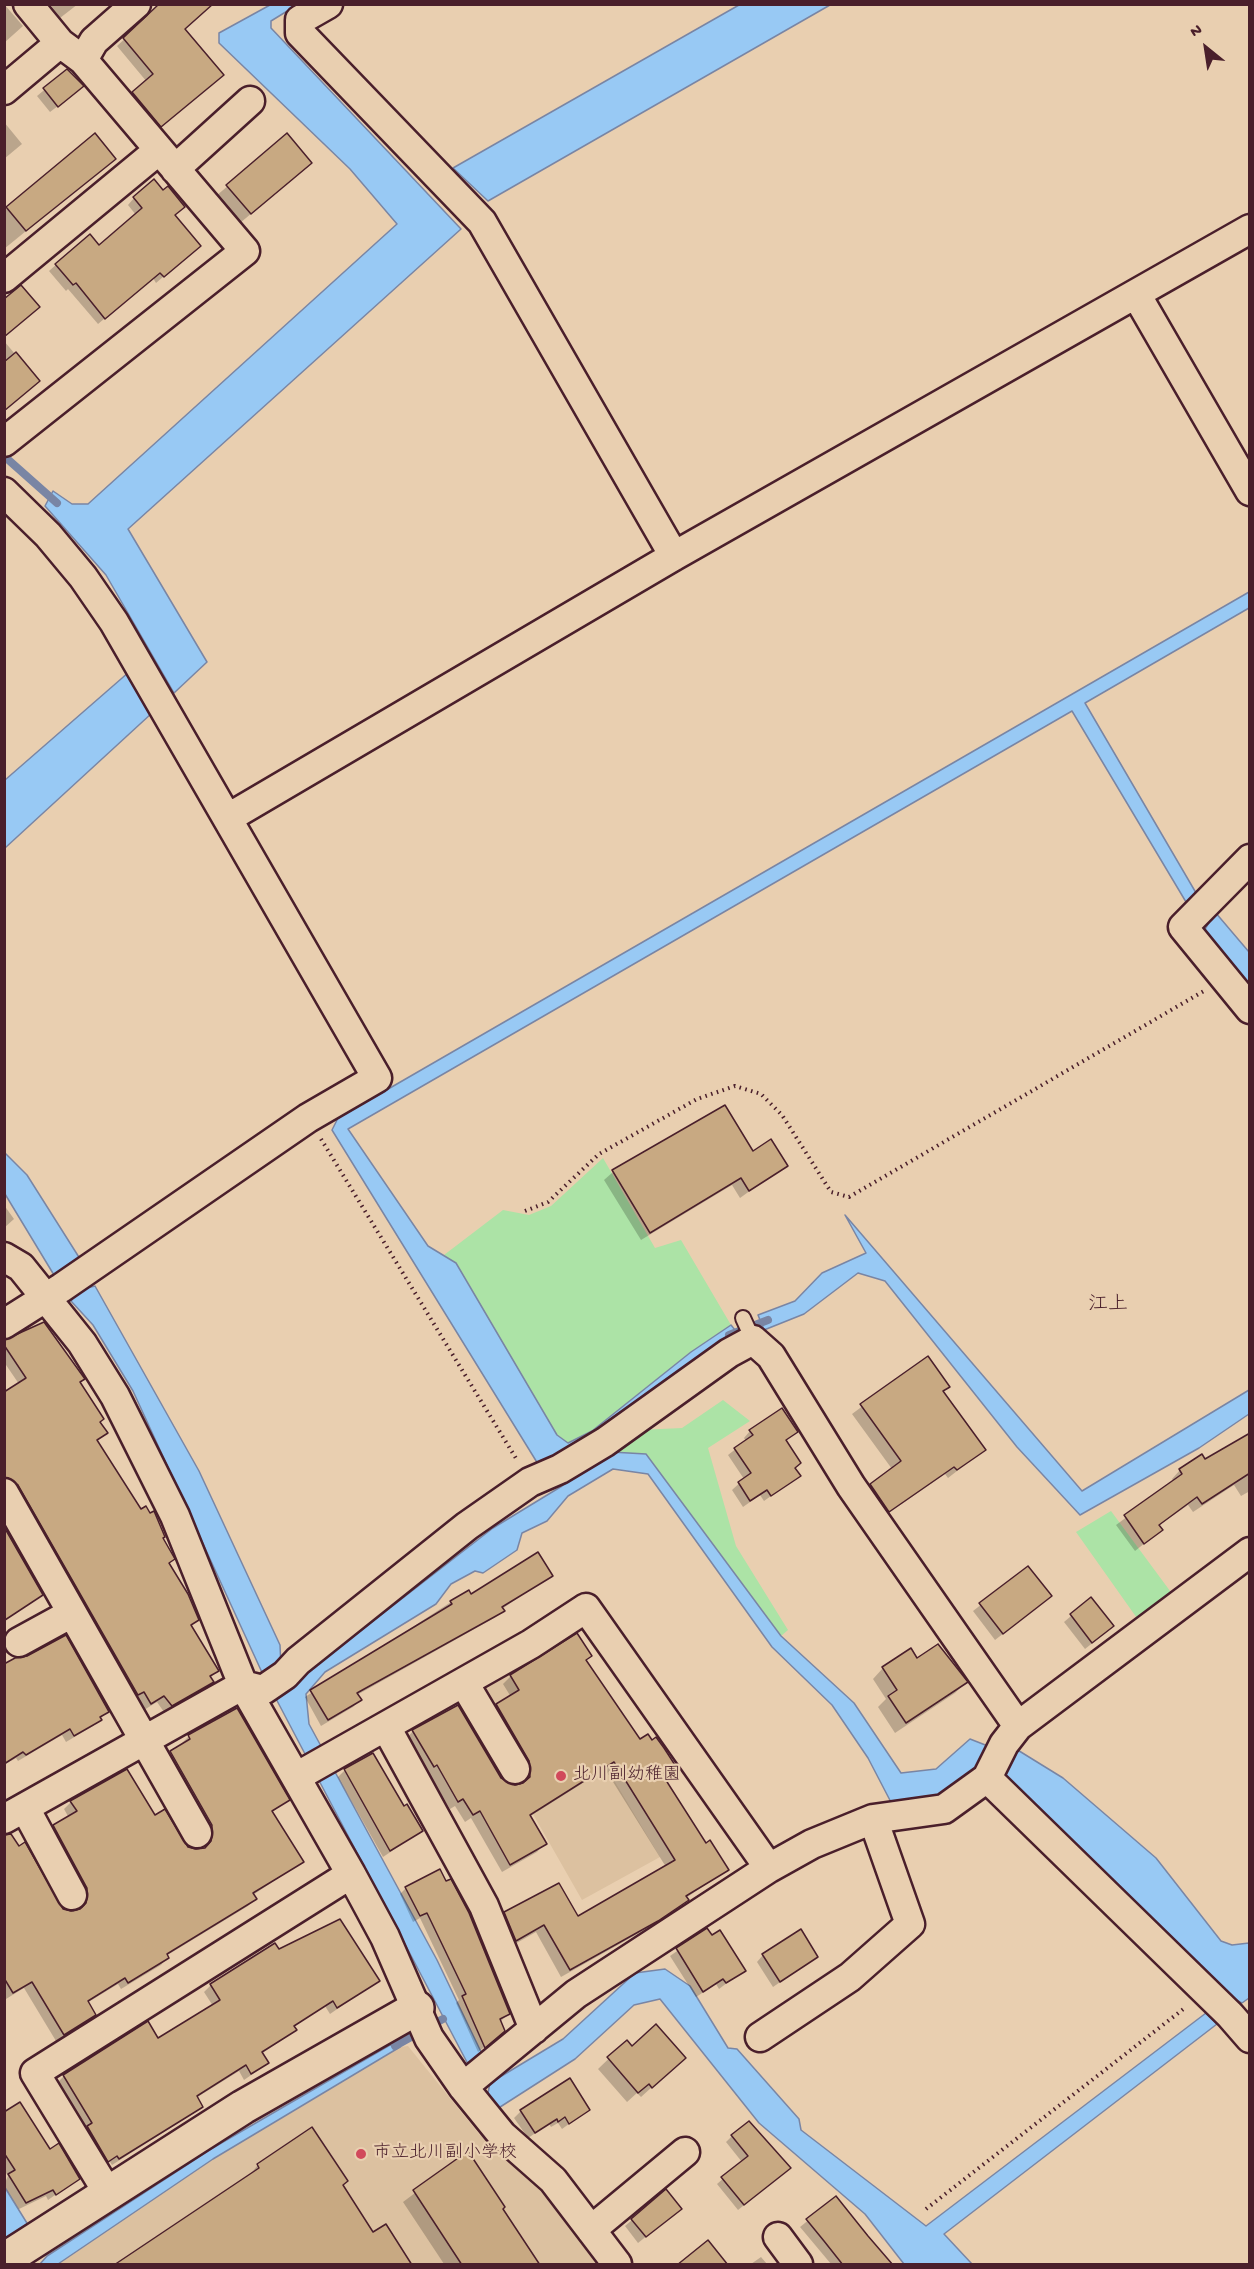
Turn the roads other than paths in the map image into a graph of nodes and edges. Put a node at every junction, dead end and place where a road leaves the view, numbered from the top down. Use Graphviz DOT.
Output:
graph roads {
  1 [pos="28,4"];
  2 [pos="136,4"];
  3 [pos="328,4"];
  4 [pos="60,43"];
  5 [pos="83,60"];
  6 [pos="4,90"];
  7 [pos="250,101"];
  8 [pos="167,160"];
  9 [pos="1250,229"];
  10 [pos="4,278"];
  11 [pos="1136,294"];
  12 [pos="4,441"];
  13 [pos="1250,491"];
  14 [pos="4,492"];
  15 [pos="674,556"];
  16 [pos="228,818"];
  17 [pos="1250,859"];
  18 [pos="1250,1009"];
  19 [pos="4,1257"];
  20 [pos="53,1294"];
  21 [pos="4,1324"];
  22 [pos="6,1497"];
  23 [pos="1250,1552"];
  24 [pos="72,1613"];
  25 [pos="19,1642"];
  26 [pos="264,1683"];
  27 [pos="464,1683"];
  28 [pos="386,1727"];
  29 [pos="144,1741"];
  30 [pos="1001,1752"];
  31 [pos="515,1769"];
  32 [pos="301,1774"];
  33 [pos="15,1813"];
  34 [pos="873,1820"];
  35 [pos="197,1833"];
  36 [pos="769,1868"];
  37 [pos="351,1874"];
  38 [pos="72,1895"];
  39 [pos="422,2020"];
  40 [pos="534,2029"];
  41 [pos="760,2037"];
  42 [pos="1250,2038"];
  43 [pos="476,2076"];
  44 [pos="685,2152"];
  45 [pos="108,2193"];
  46 [pos="591,2230"];
  47 [pos="778,2237"];
  48 [pos="20,2250"];
  49 [pos="617,2265"];
  50 [pos="798,2265"];
  1 -- 4 [label="street"];
  2 -- 5 [label="street"];
  3 -- 15 [label="street"];
  4 -- 5 [label="street"];
  4 -- 6 [label="street"];
  5 -- 8 [label="street"];
  7 -- 8 [label="street"];
  8 -- 10 [label="street"];
  8 -- 12 [label="street"];
  9 -- 11 [label="street"];
  11 -- 13 [label="street"];
  11 -- 15 [label="street"];
  14 -- 16 [label="street"];
  15 -- 16 [label="street"];
  16 -- 20 [label="street"];
  17 -- 18 [label="street"];
  19 -- 20 [label="street"];
  20 -- 21 [label="street"];
  20 -- 26 [label="street"];
  22 -- 24 [label="street"];
  23 -- 30 [label="street"];
  24 -- 25 [label="street"];
  24 -- 29 [label="street"];
  26 -- 29 [label="street"];
  26 -- 30 [label="street"];
  26 -- 32 [label="street"];
  27 -- 28 [label="street"];
  27 -- 31 [label="street"];
  27 -- 36 [label="street"];
  28 -- 32 [label="street"];
  28 -- 40 [label="street"];
  29 -- 33 [label="street"];
  29 -- 35 [label="street"];
  30 -- 34 [label="street"];
  30 -- 42 [label="street"];
  32 -- 37 [label="street"];
  33 -- 38 [label="street"];
  34 -- 36 [label="street"];
  34 -- 41 [label="street"];
  36 -- 40 [label="street"];
  37 -- 39 [label="street"];
  37 -- 45 [label="street"];
  39 -- 43 [label="street"];
  39 -- 45 [label="street"];
  40 -- 43 [label="street"];
  43 -- 46 [label="street"];
  44 -- 46 [label="street"];
  45 -- 48 [label="street"];
  46 -- 49 [label="street"];
  47 -- 50 [label="street"];
}
